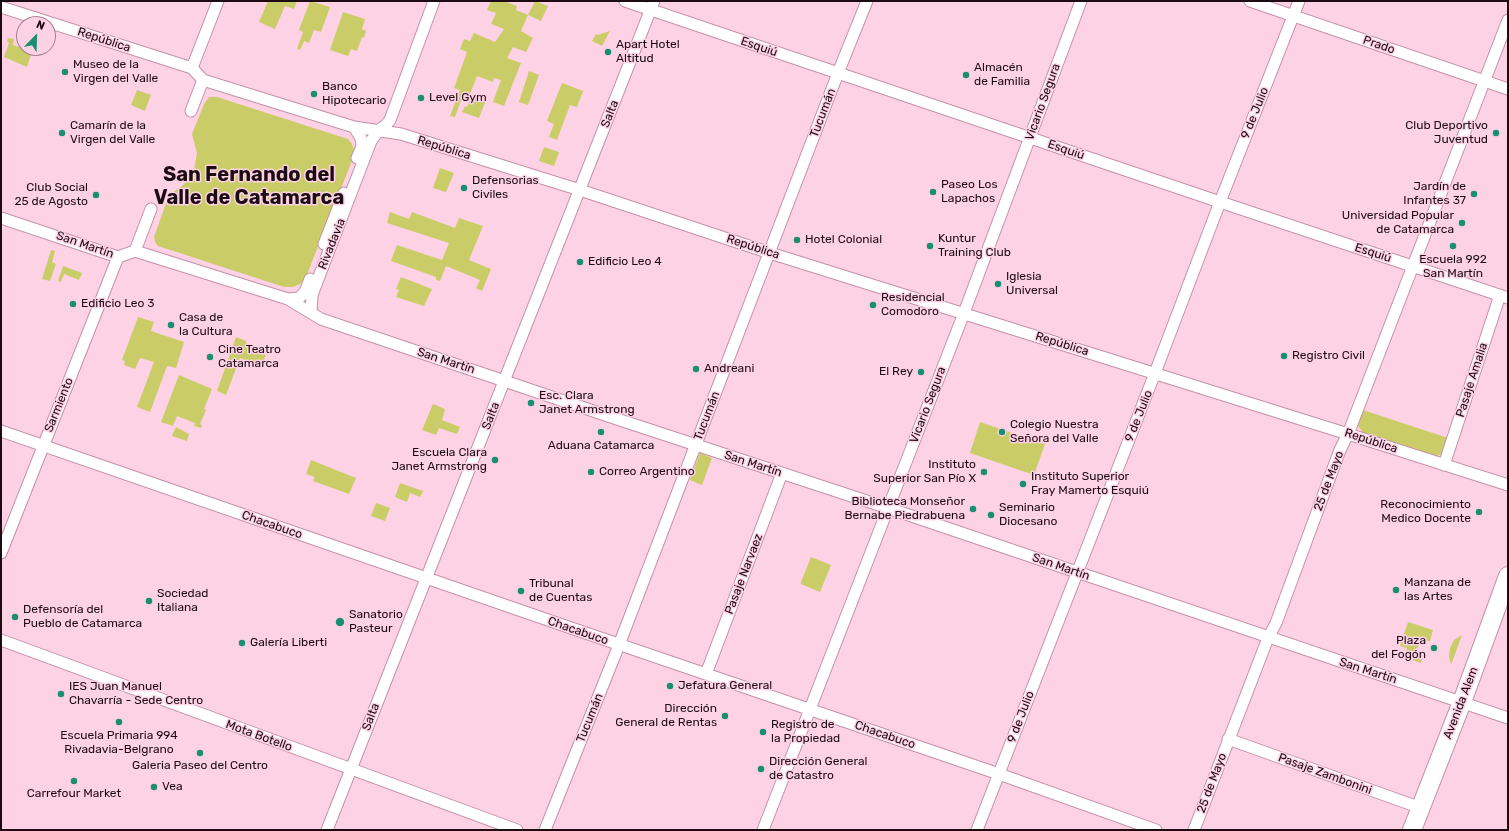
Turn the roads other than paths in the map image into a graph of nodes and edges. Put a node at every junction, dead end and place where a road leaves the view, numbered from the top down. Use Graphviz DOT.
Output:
graph roads {
  1 [pos="218,1"];
  2 [pos="434,1"];
  3 [pos="625,1"];
  4 [pos="867,1"];
  5 [pos="1081,1"];
  6 [pos="1250,1"];
  7 [pos="1299,1"];
  8 [pos="653,6"];
  9 [pos="1,7"];
  10 [pos="1293,16"];
  11 [pos="1508,20"];
  12 [pos="192,68"];
  13 [pos="838,73"];
  14 [pos="203,80"];
  15 [pos="1485,80"];
  16 [pos="1508,89"];
  17 [pos="190,111"];
  18 [pos="354,127"];
  19 [pos="378,131"];
  20 [pos="1030,138"];
  21 [pos="580,190"];
  22 [pos="1220,202"];
  23 [pos="151,209"];
  24 [pos="1,218"];
  25 [pos="135,251"];
  26 [pos="770,253"];
  27 [pos="118,257"];
  28 [pos="1413,266"];
  29 [pos="1504,297"];
  30 [pos="288,299"];
  31 [pos="311,313"];
  32 [pos="964,313"];
  33 [pos="1155,373"];
  34 [pos="505,380"];
  35 [pos="1,431"];
  36 [pos="1348,434"];
  37 [pos="43,444"];
  38 [pos="696,445"];
  39 [pos="1444,465"];
  40 [pos="782,473"];
  41 [pos="1508,485"];
  42 [pos="888,508"];
  43 [pos="1,553"];
  44 [pos="1077,572"];
  45 [pos="1508,576"];
  46 [pos="426,578"];
  47 [pos="1268,638"];
  48 [pos="1,640"];
  49 [pos="619,645"];
  50 [pos="706,674"];
  51 [pos="1462,702"];
  52 [pos="810,709"];
  53 [pos="1508,718"];
  54 [pos="1228,739"];
  55 [pos="350,769"];
  56 [pos="999,774"];
  57 [pos="1421,808"];
  58 [pos="327,830"];
  59 [pos="517,830"];
  60 [pos="545,830"];
  61 [pos="763,830"];
  62 [pos="977,830"];
  63 [pos="1156,830"];
  64 [pos="1194,830"];
  65 [pos="1412,830"];
  1 -- 12 [label="street"];
  2 -- 19 [label="street, Rivadavia"];
  3 -- 8 [label="street, Esquiú"];
  4 -- 13 [label="street, Tucumán"];
  5 -- 20 [label="street, Vicario Segura"];
  6 -- 10 [label="street, Prado"];
  7 -- 10 [label="street, 9 de Julio"];
  8 -- 13 [label="street, Esquiú"];
  8 -- 21 [label="street, Salta"];
  9 -- 12 [label="street, República"];
  10 -- 15 [label="street, Prado"];
  10 -- 22 [label="street, 9 de Julio"];
  11 -- 15 [label="street, 25 de Mayo"];
  12 -- 14 [label="street, República"];
  13 -- 20 [label="street, Esquiú"];
  13 -- 26 [label="street, Tucumán"];
  14 -- 17 [label="street"];
  14 -- 18 [label="street, República"];
  15 -- 16 [label="street, Prado"];
  15 -- 28 [label="street, 25 de Mayo"];
  18 -- 19 [label="street, República"];
  18 -- 30 [label="street, Rivadavia"];
  19 -- 21 [label="street, República"];
  19 -- 31 [label="street, Rivadavia"];
  20 -- 22 [label="street, Esquiú"];
  20 -- 32 [label="street, Vicario Segura"];
  21 -- 26 [label="street, República"];
  21 -- 34 [label="street, Salta"];
  22 -- 28 [label="street, Esquiú"];
  22 -- 33 [label="street, 9 de Julio"];
  23 -- 25 [label="street"];
  24 -- 27 [label="street, San Martín"];
  25 -- 27 [label="street, San Martín"];
  25 -- 30 [label="street, San Martín"];
  26 -- 32 [label="street, República"];
  26 -- 38 [label="street, Tucumán"];
  27 -- 37 [label="street, Sarmiento"];
  28 -- 29 [label="street, Esquiú"];
  28 -- 36 [label="street, 25 de Mayo"];
  29 -- 39 [label="street, Pasaje Amalia"];
  30 -- 31 [label="street, San Martín"];
  31 -- 34 [label="street, San Martín"];
  32 -- 33 [label="street, República"];
  32 -- 42 [label="street, Vicario Segura"];
  33 -- 36 [label="street, República"];
  33 -- 44 [label="street, 9 de Julio"];
  34 -- 38 [label="street, San Martín"];
  34 -- 46 [label="street, Salta"];
  35 -- 37 [label="street, Chacabuco"];
  36 -- 39 [label="street, República"];
  36 -- 47 [label="street, 25 de Mayo"];
  37 -- 43 [label="street, Sarmiento"];
  37 -- 46 [label="street, Chacabuco"];
  38 -- 40 [label="street, San Martín"];
  38 -- 49 [label="street, Tucumán"];
  39 -- 41 [label="street, República"];
  40 -- 42 [label="street, San Martín"];
  40 -- 50 [label="street, Pasaje Narvaez"];
  42 -- 44 [label="street, San Martín"];
  42 -- 52 [label="street, Vicario Segura"];
  44 -- 47 [label="street, San Martín"];
  44 -- 56 [label="street, 9 de Julio"];
  45 -- 51 [label="main road, Avenida Alem"];
  46 -- 49 [label="street, Chacabuco"];
  46 -- 55 [label="street, Salta"];
  47 -- 51 [label="street, San Martín"];
  47 -- 54 [label="street, 25 de Mayo"];
  48 -- 55 [label="street, Mota Botello"];
  49 -- 50 [label="street, Chacabuco"];
  49 -- 60 [label="street, Tucumán"];
  50 -- 52 [label="street, Chacabuco"];
  51 -- 53 [label="street, San Martín"];
  51 -- 57 [label="main road, Avenida Alem"];
  52 -- 56 [label="street, Chacabuco"];
  52 -- 61 [label="street, Vicario Segura"];
  54 -- 57 [label="street, Pasaje Zambonini"];
  54 -- 64 [label="street, 25 de Mayo"];
  55 -- 58 [label="street, Salta"];
  55 -- 59 [label="street, Mota Botello"];
  56 -- 62 [label="street, 9 de Julio"];
  56 -- 63 [label="street, Chacabuco"];
  57 -- 65 [label="main road, Avenida Alem"];
}
